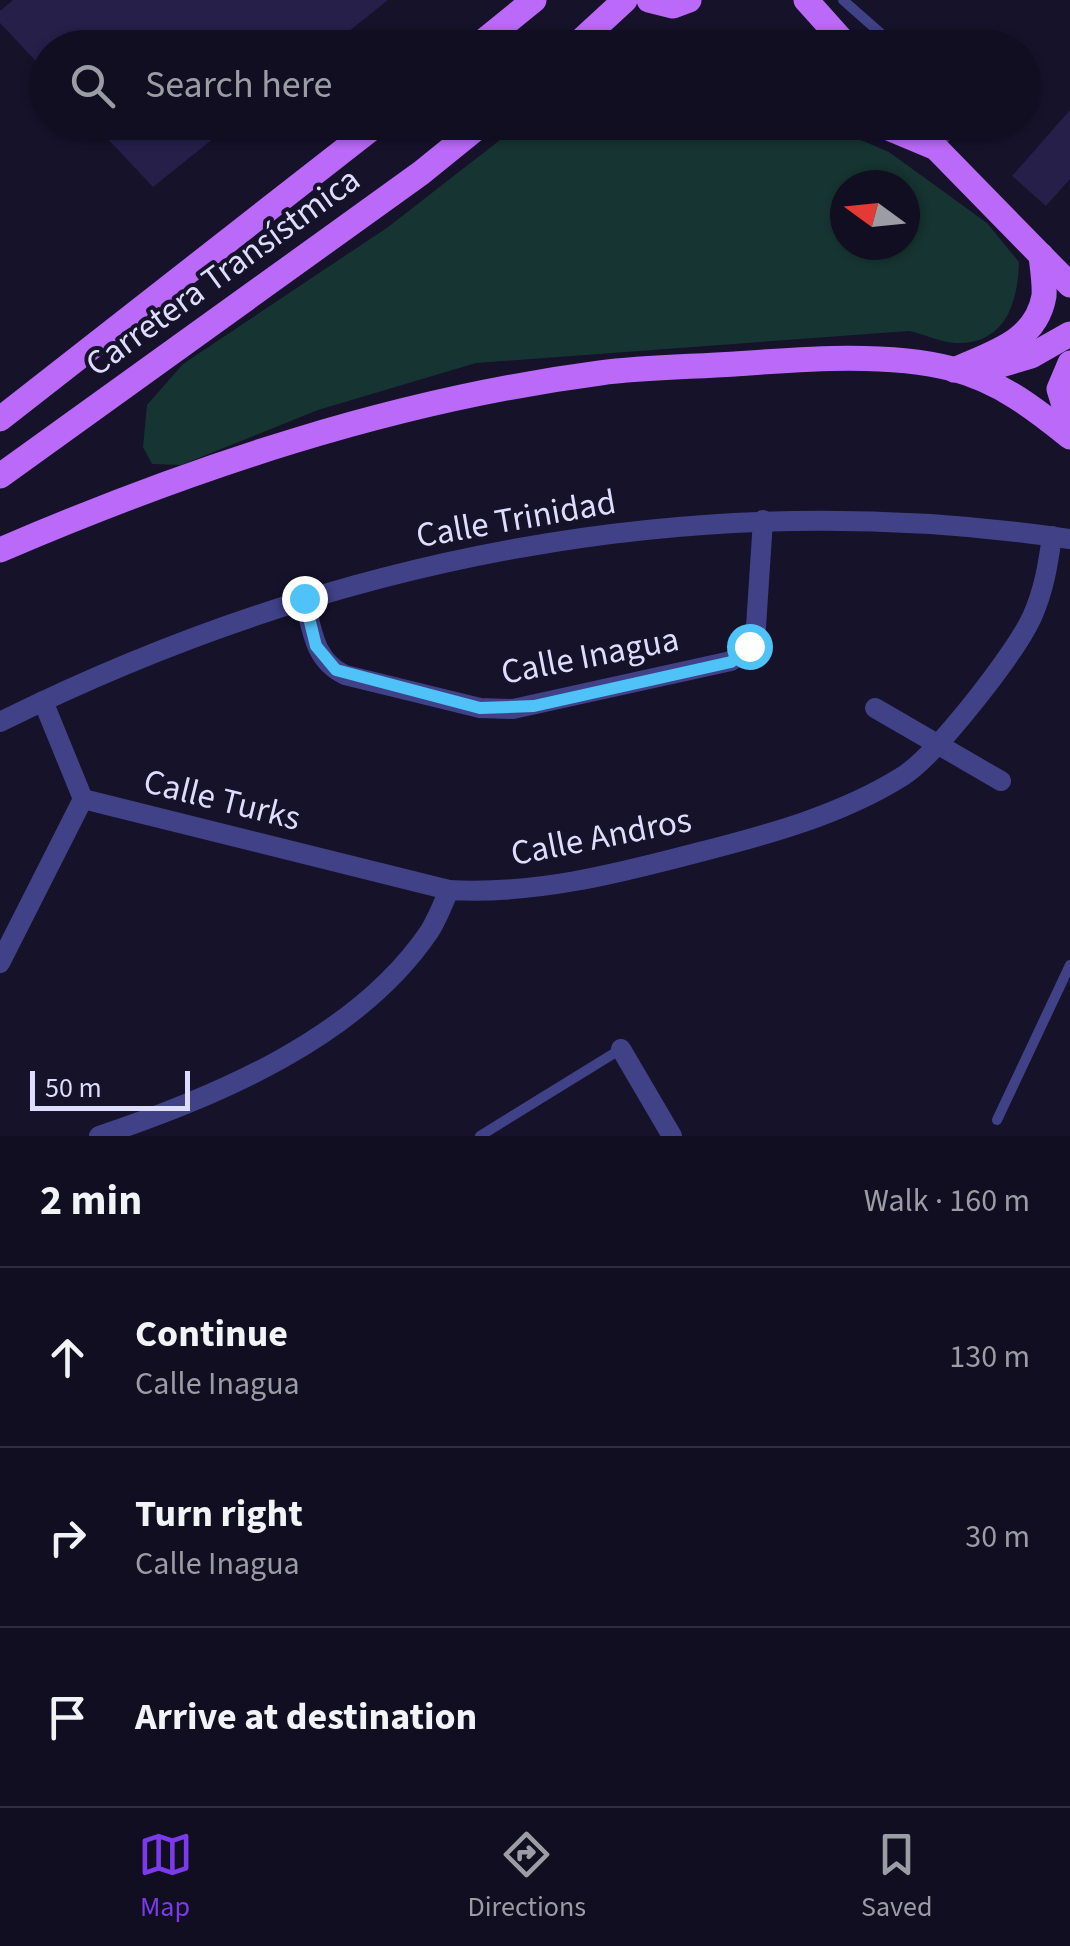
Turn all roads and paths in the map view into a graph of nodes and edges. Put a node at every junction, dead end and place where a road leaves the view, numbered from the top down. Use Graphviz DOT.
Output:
graph roads {
  1 [pos="534,0"];
  2 [pos="626,0"];
  3 [pos="649,0"];
  4 [pos="690,0"];
  5 [pos="806,0"];
  6 [pos="843,0"];
  7 [pos="497,30"];
  8 [pos="592,30"];
  9 [pos="833,30"];
  10 [pos="876,30"];
  11 [pos="357,140"];
  12 [pos="462,140"];
  13 [pos="917,140"];
  14 [pos="929,140"];
  15 [pos="943,140"];
  16 [pos="936,148"];
  17 [pos="1041,255"];
  18 [pos="1070,265"];
  19 [pos="1070,285"];
  20 [pos="1070,334"];
  21 [pos="1070,364"];
  22 [pos="954,370"];
  23 [pos="0,419"];
  24 [pos="1070,425"];
  25 [pos="1070,436"];
  26 [pos="0,476"];
  27 [pos="763,520"];
  28 [pos="1061,538"];
  29 [pos="0,550"];
  30 [pos="304,598"];
  31 [pos="43,700"];
  32 [pos="875,708"];
  33 [pos="0,722"];
  34 [pos="937,743"];
  35 [pos="1001,781"];
  36 [pos="83,799"];
  37 [pos="449,890"];
  38 [pos="0,963"];
  39 [pos="1070,965"];
  40 [pos="621,1049"];
  41 [pos="998,1120"];
  42 [pos="100,1136"];
  43 [pos="480,1136"];
  44 [pos="672,1136"];
  1 -- 7 [label="main road"];
  2 -- 8 [label="main road"];
  3 -- 4 [label="main road"];
  5 -- 9 [label="main road"];
  6 -- 10 [label="lane"];
  11 -- 23 [label="main road, Carretera Transístmica"];
  12 -- 26 [label="main road, Carretera Transístmica"];
  13 -- 16 [label="main road"];
  14 -- 16 [label="main road"];
  15 -- 16 [label="lane"];
  16 -- 17 [label="main road"];
  17 -- 18 [label="lane"];
  17 -- 19 [label="main road"];
  17 -- 22 [label="main road"];
  20 -- 22 [label="main road"];
  21 -- 24 [label="main road"];
  22 -- 25 [label="main road"];
  22 -- 29 [label="main road"];
  27 -- 28 [label="street, Calle Trinidad"];
  27 -- 30 [label="street, Calle Trinidad"];
  27 -- 30 [label="street, Calle Inagua"];
  28 -- 34 [label="street, Calle Andros"];
  30 -- 31 [label="street, Calle Trinidad"];
  31 -- 33 [label="street, Calle Trinidad"];
  31 -- 36 [label="street"];
  32 -- 34 [label="street"];
  34 -- 35 [label="street"];
  34 -- 37 [label="street, Calle Andros"];
  36 -- 37 [label="street, Calle Turks"];
  36 -- 38 [label="street"];
  37 -- 42 [label="street"];
  39 -- 41 [label="lane"];
  40 -- 43 [label="lane"];
  40 -- 44 [label="street"];
}
